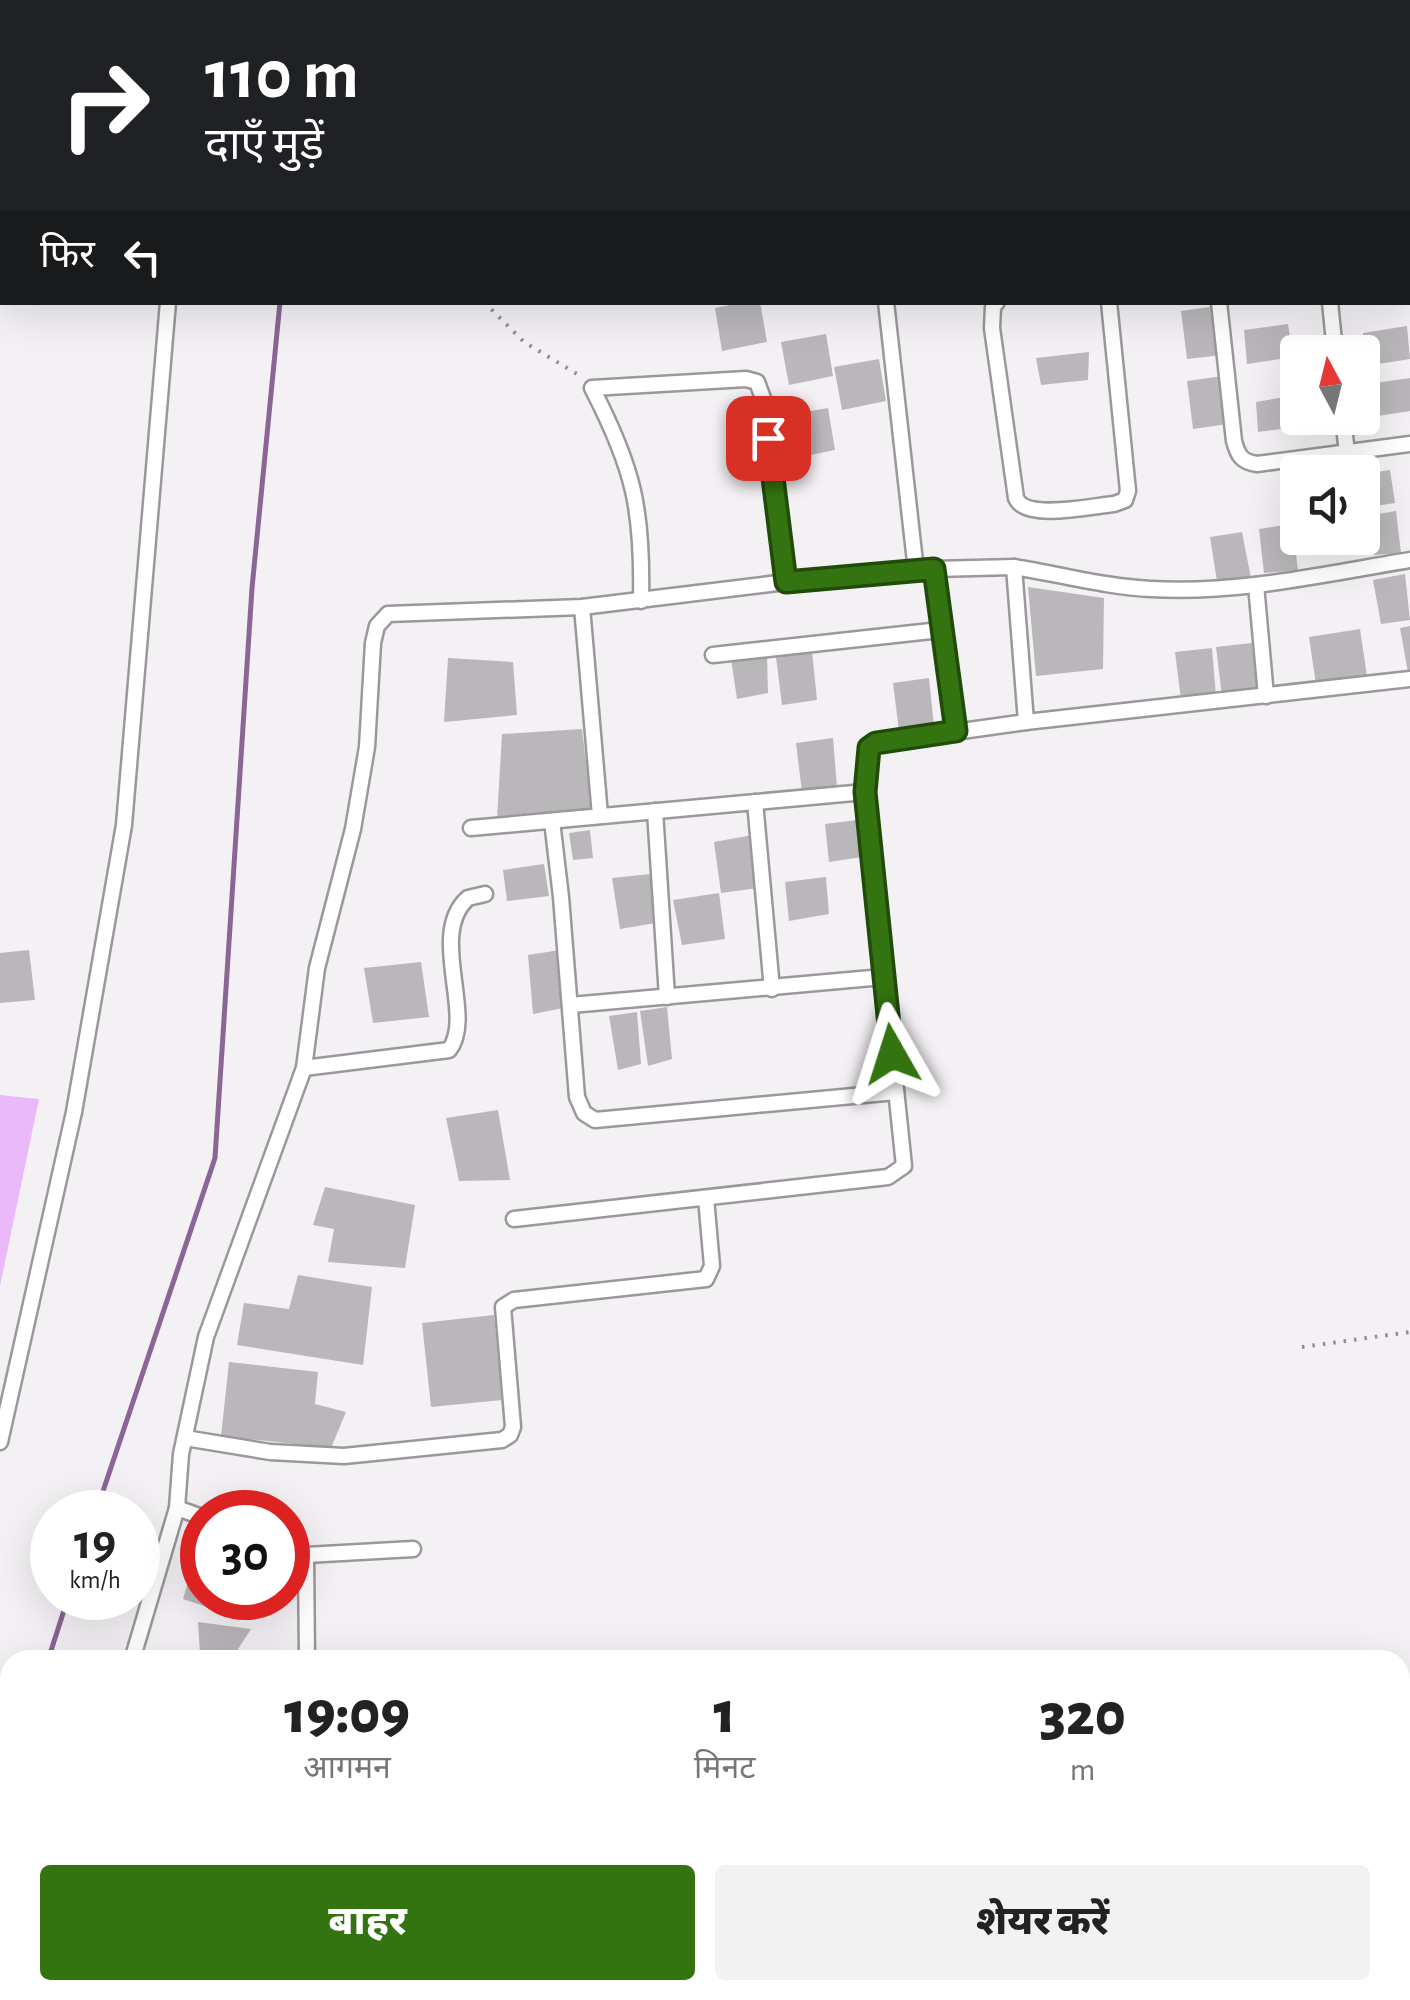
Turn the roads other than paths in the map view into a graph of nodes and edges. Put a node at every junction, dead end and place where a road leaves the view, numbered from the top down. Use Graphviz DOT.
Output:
graph roads {
  1 [pos="168,305"];
  2 [pos="886,305"];
  3 [pos="995,305"];
  4 [pos="1109,305"];
  5 [pos="1219,305"];
  6 [pos="1330,305"];
  7 [pos="1333,335"];
  8 [pos="1345,435"];
  9 [pos="1410,444"];
  10 [pos="1347,452"];
  11 [pos="1410,560"];
  12 [pos="1014,567"];
  13 [pos="934,569"];
  14 [pos="916,571"];
  15 [pos="786,582"];
  16 [pos="1256,585"];
  17 [pos="641,602"];
  18 [pos="582,607"];
  19 [pos="940,630"];
  20 [pos="713,655"];
  21 [pos="1410,679"];
  22 [pos="1266,696"];
  23 [pos="1026,722"];
  24 [pos="956,731"];
  25 [pos="865,792"];
  26 [pos="755,802"];
  27 [pos="654,811"];
  28 [pos="600,815"];
  29 [pos="552,822"];
  30 [pos="471,828"];
  31 [pos="485,894"];
  32 [pos="883,978"];
  33 [pos="772,989"];
  34 [pos="667,997"];
  35 [pos="571,1004"];
  36 [pos="304,1068"];
  37 [pos="896,1092"];
  38 [pos="706,1198"];
  39 [pos="514,1219"];
  40 [pos="185,1438"];
  41 [pos="0,1442"];
  42 [pos="176,1508"];
  43 [pos="180,1509"];
  44 [pos="414,1549"];
  45 [pos="310,1555"];
  46 [pos="307,1620"];
  47 [pos="135,1650"];
  48 [pos="307,1650"];
  1 -- 41 [label="street"];
  2 -- 14 [label="street"];
  3 -- 4 [label="street"];
  5 -- 10 [label="street"];
  6 -- 7 [label="street"];
  8 -- 10 [label="street"];
  9 -- 10 [label="street"];
  11 -- 16 [label="street"];
  12 -- 13 [label="street"];
  12 -- 16 [label="street"];
  12 -- 23 [label="street"];
  13 -- 14 [label="street"];
  13 -- 19 [label="street"];
  14 -- 15 [label="street"];
  15 -- 17 [label="street"];
  15 -- 17 [label="street"];
  16 -- 22 [label="street"];
  17 -- 18 [label="street"];
  18 -- 28 [label="street"];
  18 -- 36 [label="street"];
  19 -- 20 [label="street"];
  19 -- 24 [label="street"];
  21 -- 22 [label="street"];
  22 -- 23 [label="street"];
  23 -- 24 [label="street"];
  24 -- 25 [label="street"];
  25 -- 26 [label="street"];
  25 -- 32 [label="street"];
  26 -- 27 [label="street"];
  26 -- 33 [label="street"];
  27 -- 28 [label="street"];
  27 -- 34 [label="street"];
  28 -- 29 [label="street"];
  29 -- 30 [label="street"];
  29 -- 35 [label="street"];
  31 -- 36 [label="street"];
  32 -- 33 [label="street"];
  32 -- 37 [label="street"];
  33 -- 34 [label="street"];
  34 -- 35 [label="street"];
  35 -- 37 [label="street"];
  36 -- 40 [label="street"];
  37 -- 38 [label="street"];
  38 -- 39 [label="street"];
  38 -- 40 [label="street"];
  40 -- 42 [label="street"];
  42 -- 43 [label="street"];
  42 -- 47 [label="street"];
  44 -- 45 [label="street"];
  46 -- 48 [label="street"];
}
